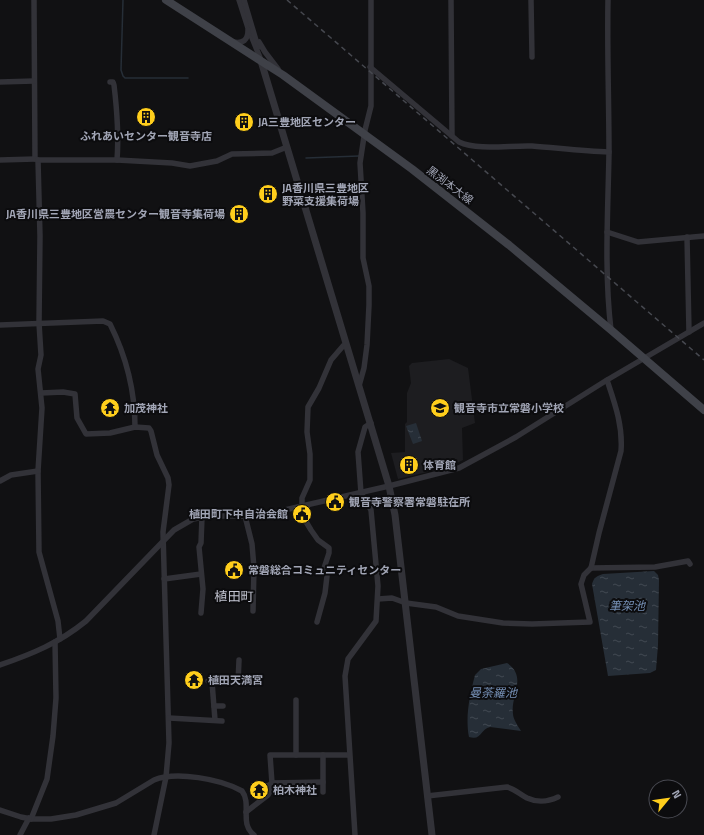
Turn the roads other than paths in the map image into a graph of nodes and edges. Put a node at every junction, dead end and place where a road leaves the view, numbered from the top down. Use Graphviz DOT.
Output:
graph roads {
  1 [pos="34,0"];
  2 [pos="166,0"];
  3 [pos="242,0"];
  4 [pos="371,0"];
  5 [pos="451,0"];
  6 [pos="531,0"];
  7 [pos="608,0"];
  8 [pos="251,27"];
  9 [pos="256,35"];
  10 [pos="232,42"];
  11 [pos="256,48"];
  12 [pos="246,51"];
  13 [pos="532,57"];
  14 [pos="261,61"];
  15 [pos="370,67"];
  16 [pos="283,75"];
  17 [pos="34,81"];
  18 [pos="0,82"];
  19 [pos="110,82"];
  20 [pos="364,134"];
  21 [pos="452,136"];
  22 [pos="287,147"];
  23 [pos="609,152"];
  24 [pos="0,160"];
  25 [pos="36,160"];
  26 [pos="117,160"];
  27 [pos="607,232"];
  28 [pos="704,236"];
  29 [pos="687,237"];
  30 [pos="39,323"];
  31 [pos="704,323"];
  32 [pos="0,325"];
  33 [pos="611,330"];
  34 [pos="689,332"];
  35 [pos="343,346"];
  36 [pos="644,358"];
  37 [pos="607,380"];
  38 [pos="360,386"];
  39 [pos="41,393"];
  40 [pos="704,410"];
  41 [pos="371,423"];
  42 [pos="135,427"];
  43 [pos="38,471"];
  44 [pos="0,481"];
  45 [pos="389,486"];
  46 [pos="361,493"];
  47 [pos="302,506"];
  48 [pos="245,516"];
  49 [pos="202,517"];
  50 [pos="163,541"];
  51 [pos="690,564"];
  52 [pos="591,568"];
  53 [pos="201,574"];
  54 [pos="164,579"];
  55 [pos="378,599"];
  56 [pos="406,603"];
  57 [pos="253,611"];
  58 [pos="201,613"];
  59 [pos="317,622"];
  60 [pos="57,641"];
  61 [pos="239,660"];
  62 [pos="0,665"];
  63 [pos="238,683"];
  64 [pos="247,684"];
  65 [pos="296,700"];
  66 [pos="214,706"];
  67 [pos="223,706"];
  68 [pos="169,718"];
  69 [pos="215,720"];
  70 [pos="222,720"];
  71 [pos="296,755"];
  72 [pos="323,755"];
  73 [pos="350,755"];
  74 [pos="166,777"];
  75 [pos="323,782"];
  76 [pos="272,783"];
  77 [pos="323,792"];
  78 [pos="427,796"];
  79 [pos="558,797"];
  80 [pos="0,810"];
  81 [pos="246,812"];
  82 [pos="30,818"];
  83 [pos="20,835"];
  84 [pos="154,835"];
  85 [pos="254,835"];
  86 [pos="355,835"];
  87 [pos="432,835"];
  1 -- 17 [label="street"];
  2 -- 10 [label="main road, 黒渕本大線"];
  3 -- 8 [label="street"];
  4 -- 15 [label="street"];
  5 -- 21 [label="street"];
  6 -- 13 [label="street"];
  7 -- 23 [label="street"];
  8 -- 9 [label="street"];
  8 -- 10 [label="street"];
  8 -- 11 [label="street"];
  9 -- 14 [label="street"];
  9 -- 16 [label="street"];
  10 -- 12 [label="main road, 黒渕本大線"];
  11 -- 12 [label="street"];
  11 -- 14 [label="street"];
  12 -- 14 [label="main road, 黒渕本大線"];
  14 -- 16 [label="main road, 黒渕本大線"];
  14 -- 22 [label="street"];
  15 -- 20 [label="street"];
  15 -- 21 [label="street"];
  16 -- 20 [label="main road, 黒渕本大線"];
  17 -- 18 [label="street"];
  17 -- 25 [label="street"];
  19 -- 26 [label="street"];
  20 -- 33 [label="main road, 黒渕本大線"];
  20 -- 38 [label="street"];
  21 -- 23 [label="street"];
  22 -- 26 [label="street"];
  22 -- 38 [label="street"];
  23 -- 27 [label="street"];
  24 -- 25 [label="street"];
  25 -- 26 [label="street"];
  25 -- 30 [label="street"];
  27 -- 29 [label="street"];
  27 -- 33 [label="street"];
  28 -- 29 [label="street"];
  29 -- 34 [label="street"];
  30 -- 32 [label="street"];
  30 -- 39 [label="street"];
  30 -- 42 [label="street"];
  31 -- 34 [label="street"];
  33 -- 36 [label="main road, 黒渕本大線"];
  34 -- 36 [label="street"];
  35 -- 47 [label="street"];
  36 -- 37 [label="street"];
  36 -- 40 [label="main road, 黒渕本大線"];
  37 -- 45 [label="street"];
  37 -- 52 [label="street"];
  38 -- 41 [label="street"];
  39 -- 42 [label="street"];
  39 -- 43 [label="street"];
  41 -- 45 [label="street"];
  41 -- 46 [label="street"];
  42 -- 50 [label="street"];
  43 -- 44 [label="street"];
  43 -- 60 [label="street"];
  45 -- 46 [label="street"];
  45 -- 56 [label="street"];
  46 -- 47 [label="street"];
  46 -- 55 [label="street"];
  47 -- 48 [label="street"];
  47 -- 59 [label="street"];
  48 -- 49 [label="street"];
  48 -- 57 [label="street"];
  49 -- 50 [label="street"];
  49 -- 53 [label="street"];
  50 -- 54 [label="street"];
  50 -- 60 [label="street"];
  51 -- 52 [label="street"];
  52 -- 56 [label="street"];
  53 -- 54 [label="street"];
  53 -- 58 [label="street"];
  54 -- 68 [label="street"];
  55 -- 56 [label="street"];
  55 -- 73 [label="street"];
  56 -- 78 [label="street"];
  60 -- 62 [label="street"];
  60 -- 82 [label="street"];
  61 -- 63 [label="street"];
  63 -- 64 [label="street"];
  63 -- 66 [label="street"];
  65 -- 71 [label="street"];
  66 -- 67 [label="street"];
  66 -- 69 [label="street"];
  68 -- 69 [label="street"];
  68 -- 74 [label="street"];
  69 -- 70 [label="street"];
  71 -- 72 [label="street"];
  71 -- 76 [label="street"];
  72 -- 73 [label="street"];
  72 -- 75 [label="street"];
  73 -- 86 [label="street"];
  74 -- 81 [label="street"];
  74 -- 82 [label="street"];
  74 -- 84 [label="street"];
  75 -- 76 [label="street"];
  75 -- 77 [label="street"];
  76 -- 81 [label="street"];
  78 -- 79 [label="street"];
  78 -- 87 [label="street"];
  80 -- 82 [label="street"];
  81 -- 85 [label="street"];
  82 -- 83 [label="street"];
}
